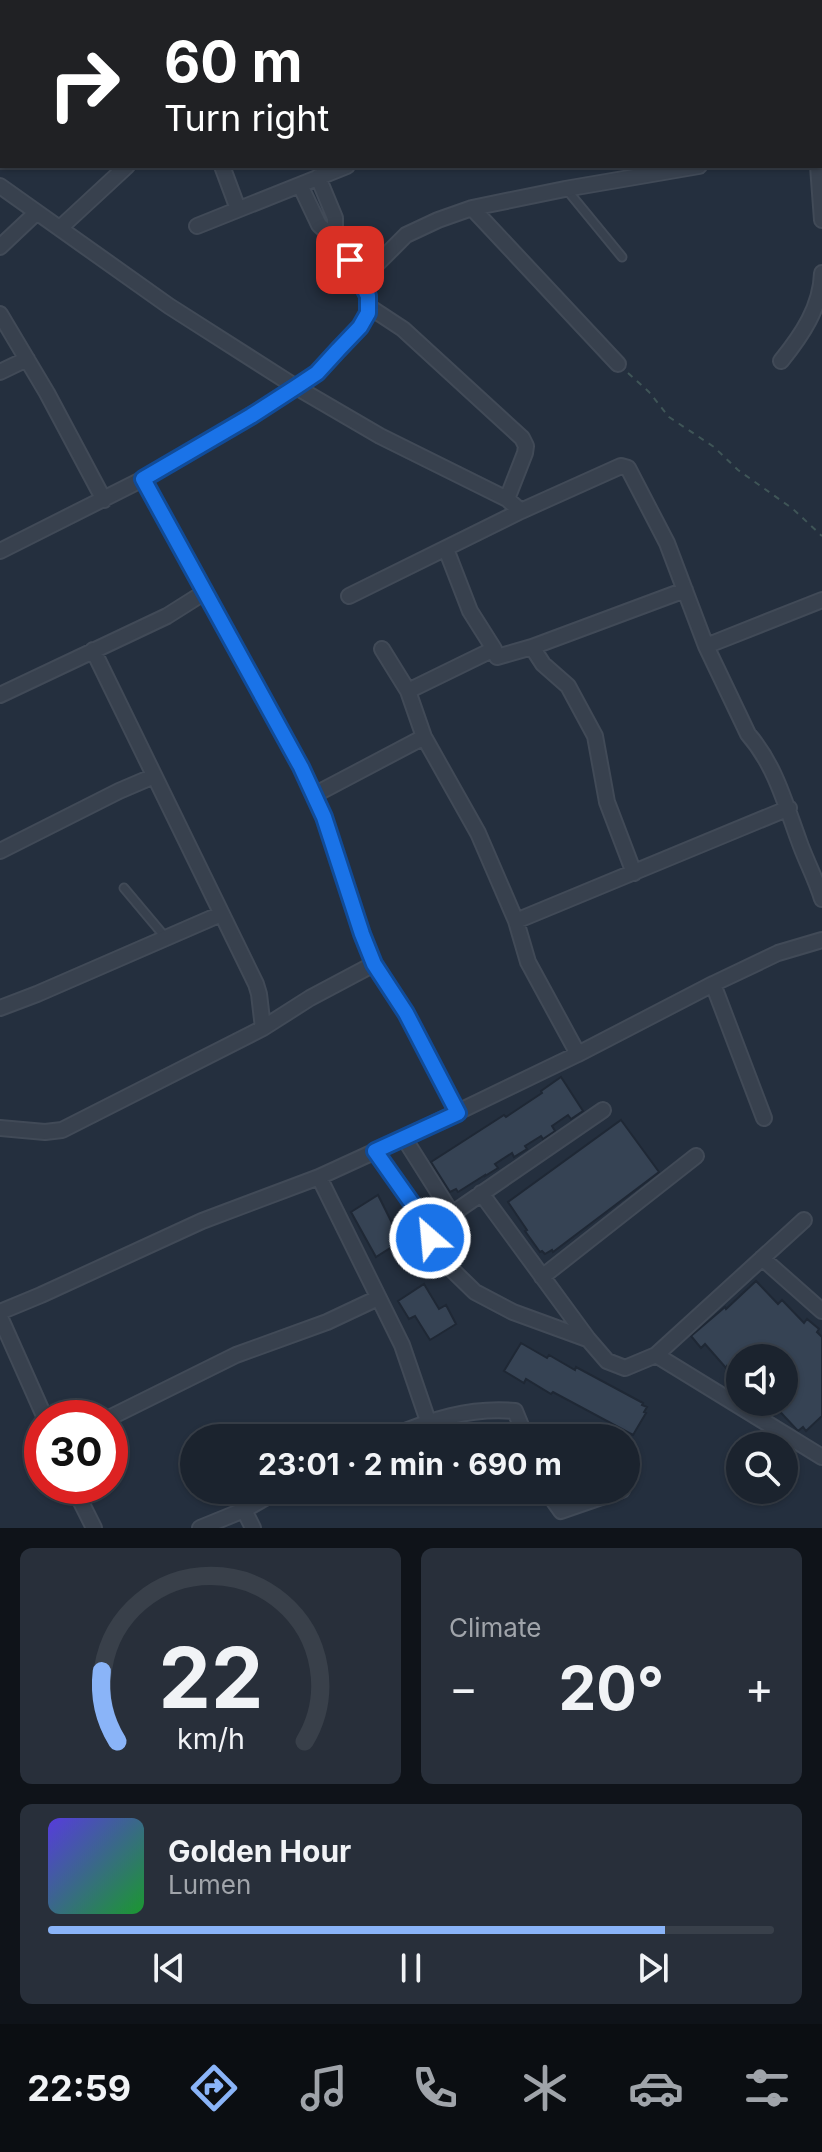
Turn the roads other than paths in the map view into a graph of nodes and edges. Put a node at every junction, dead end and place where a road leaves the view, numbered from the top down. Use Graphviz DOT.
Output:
graph roads {
  1 [pos="125,168"];
  2 [pos="223,168"];
  3 [pos="342,168"];
  4 [pos="818,168"];
  5 [pos="656,169"];
  6 [pos="318,177"];
  7 [pos="300,185"];
  8 [pos="0,186"];
  9 [pos="565,189"];
  10 [pos="472,208"];
  11 [pos="238,209"];
  12 [pos="36,213"];
  13 [pos="822,220"];
  14 [pos="197,226"];
  15 [pos="60,228"];
  16 [pos="335,239"];
  17 [pos="0,247"];
  18 [pos="622,257"];
  19 [pos="822,273"];
  20 [pos="362,279"];
  21 [pos="368,306"];
  22 [pos="0,314"];
  23 [pos="27,359"];
  24 [pos="781,361"];
  25 [pos="618,364"];
  26 [pos="0,372"];
  27 [pos="296,387"];
  28 [pos="143,479"];
  29 [pos="507,499"];
  30 [pos="104,500"];
  31 [pos="521,511"];
  32 [pos="446,549"];
  33 [pos="0,551"];
  34 [pos="685,590"];
  35 [pos="205,592"];
  36 [pos="349,596"];
  37 [pos="822,600"];
  38 [pos="706,646"];
  39 [pos="532,647"];
  40 [pos="382,649"];
  41 [pos="494,649"];
  42 [pos="93,650"];
  43 [pos="408,691"];
  44 [pos="0,695"];
  45 [pos="424,737"];
  46 [pos="154,776"];
  47 [pos="314,795"];
  48 [pos="789,808"];
  49 [pos="0,851"];
  50 [pos="634,873"];
  51 [pos="124,888"];
  52 [pos="822,899"];
  53 [pos="221,914"];
  54 [pos="516,921"];
  55 [pos="166,938"];
  56 [pos="822,940"];
  57 [pos="374,964"];
  58 [pos="713,984"];
  59 [pos="0,1008"];
  60 [pos="263,1028"];
  61 [pos="578,1054"];
  62 [pos="603,1110"];
  63 [pos="458,1113"];
  64 [pos="764,1118"];
  65 [pos="0,1128"];
  66 [pos="404,1138"];
  67 [pos="375,1151"];
  68 [pos="696,1156"];
  69 [pos="319,1177"];
  70 [pos="481,1193"];
  71 [pos="452,1214"];
  72 [pos="804,1220"];
  73 [pos="430,1229"];
  74 [pos="762,1258"];
  75 [pos="542,1277"];
  76 [pos="378,1298"];
  77 [pos="822,1311"];
  78 [pos="0,1314"];
  79 [pos="588,1339"];
  80 [pos="656,1355"];
  81 [pos="37,1400"];
  82 [pos="128,1409"];
  83 [pos="428,1421"];
  84 [pos="421,1424"];
  85 [pos="520,1424"];
  86 [pos="822,1457"];
  87 [pos="82,1504"];
  88 [pos="254,1504"];
  89 [pos="556,1504"];
  90 [pos="582,1504"];
  91 [pos="244,1510"];
  92 [pos="94,1528"];
  93 [pos="200,1528"];
  94 [pos="253,1528"];
  1 -- 15 [label="street"];
  2 -- 11 [label="street"];
  3 -- 6 [label="street"];
  4 -- 13 [label="street"];
  5 -- 9 [label="street"];
  6 -- 7 [label="street"];
  6 -- 16 [label="street"];
  7 -- 11 [label="street"];
  7 -- 16 [label="street"];
  8 -- 12 [label="street"];
  9 -- 10 [label="street"];
  9 -- 18 [label="lane"];
  10 -- 20 [label="street"];
  10 -- 25 [label="street"];
  11 -- 14 [label="street"];
  12 -- 15 [label="street"];
  12 -- 17 [label="street"];
  15 -- 27 [label="street"];
  16 -- 20 [label="street"];
  19 -- 24 [label="street"];
  20 -- 21 [label="street"];
  21 -- 27 [label="street"];
  21 -- 29 [label="street"];
  22 -- 23 [label="street"];
  23 -- 26 [label="street"];
  23 -- 30 [label="street"];
  27 -- 28 [label="street"];
  27 -- 29 [label="street"];
  28 -- 30 [label="street"];
  28 -- 35 [label="street"];
  29 -- 31 [label="street"];
  30 -- 33 [label="street"];
  31 -- 32 [label="street"];
  31 -- 34 [label="street"];
  32 -- 36 [label="street"];
  32 -- 41 [label="street"];
  34 -- 38 [label="street"];
  34 -- 39 [label="street"];
  35 -- 42 [label="street"];
  35 -- 47 [label="street"];
  37 -- 38 [label="street"];
  38 -- 48 [label="street"];
  39 -- 41 [label="street"];
  39 -- 50 [label="street"];
  40 -- 43 [label="street"];
  41 -- 43 [label="street"];
  42 -- 44 [label="street"];
  42 -- 46 [label="street"];
  43 -- 45 [label="street"];
  45 -- 47 [label="street"];
  45 -- 54 [label="street"];
  46 -- 49 [label="street"];
  46 -- 53 [label="street"];
  47 -- 57 [label="street"];
  48 -- 50 [label="street"];
  48 -- 52 [label="street"];
  50 -- 54 [label="street"];
  51 -- 55 [label="lane"];
  53 -- 55 [label="street"];
  53 -- 60 [label="street"];
  54 -- 61 [label="street"];
  55 -- 59 [label="street"];
  56 -- 58 [label="street"];
  57 -- 60 [label="street"];
  57 -- 63 [label="street"];
  58 -- 61 [label="street"];
  58 -- 64 [label="street"];
  60 -- 65 [label="street"];
  61 -- 63 [label="street"];
  62 -- 70 [label="street"];
  63 -- 66 [label="street"];
  66 -- 67 [label="street"];
  66 -- 71 [label="street"];
  67 -- 69 [label="street"];
  67 -- 73 [label="street"];
  68 -- 75 [label="street"];
  69 -- 76 [label="street"];
  69 -- 78 [label="street"];
  70 -- 71 [label="street"];
  70 -- 75 [label="street"];
  71 -- 73 [label="street"];
  72 -- 74 [label="street"];
  73 -- 79 [label="street"];
  74 -- 77 [label="street"];
  74 -- 80 [label="street"];
  75 -- 79 [label="street"];
  76 -- 82 [label="street"];
  76 -- 83 [label="street"];
  78 -- 81 [label="street"];
  79 -- 80 [label="street"];
  80 -- 86 [label="street"];
  83 -- 84 [label="street"];
  83 -- 85 [label="street"];
  87 -- 92 [label="street"];
  88 -- 91 [label="street"];
  89 -- 90 [label="street"];
  91 -- 93 [label="street"];
  91 -- 94 [label="street"];
}
